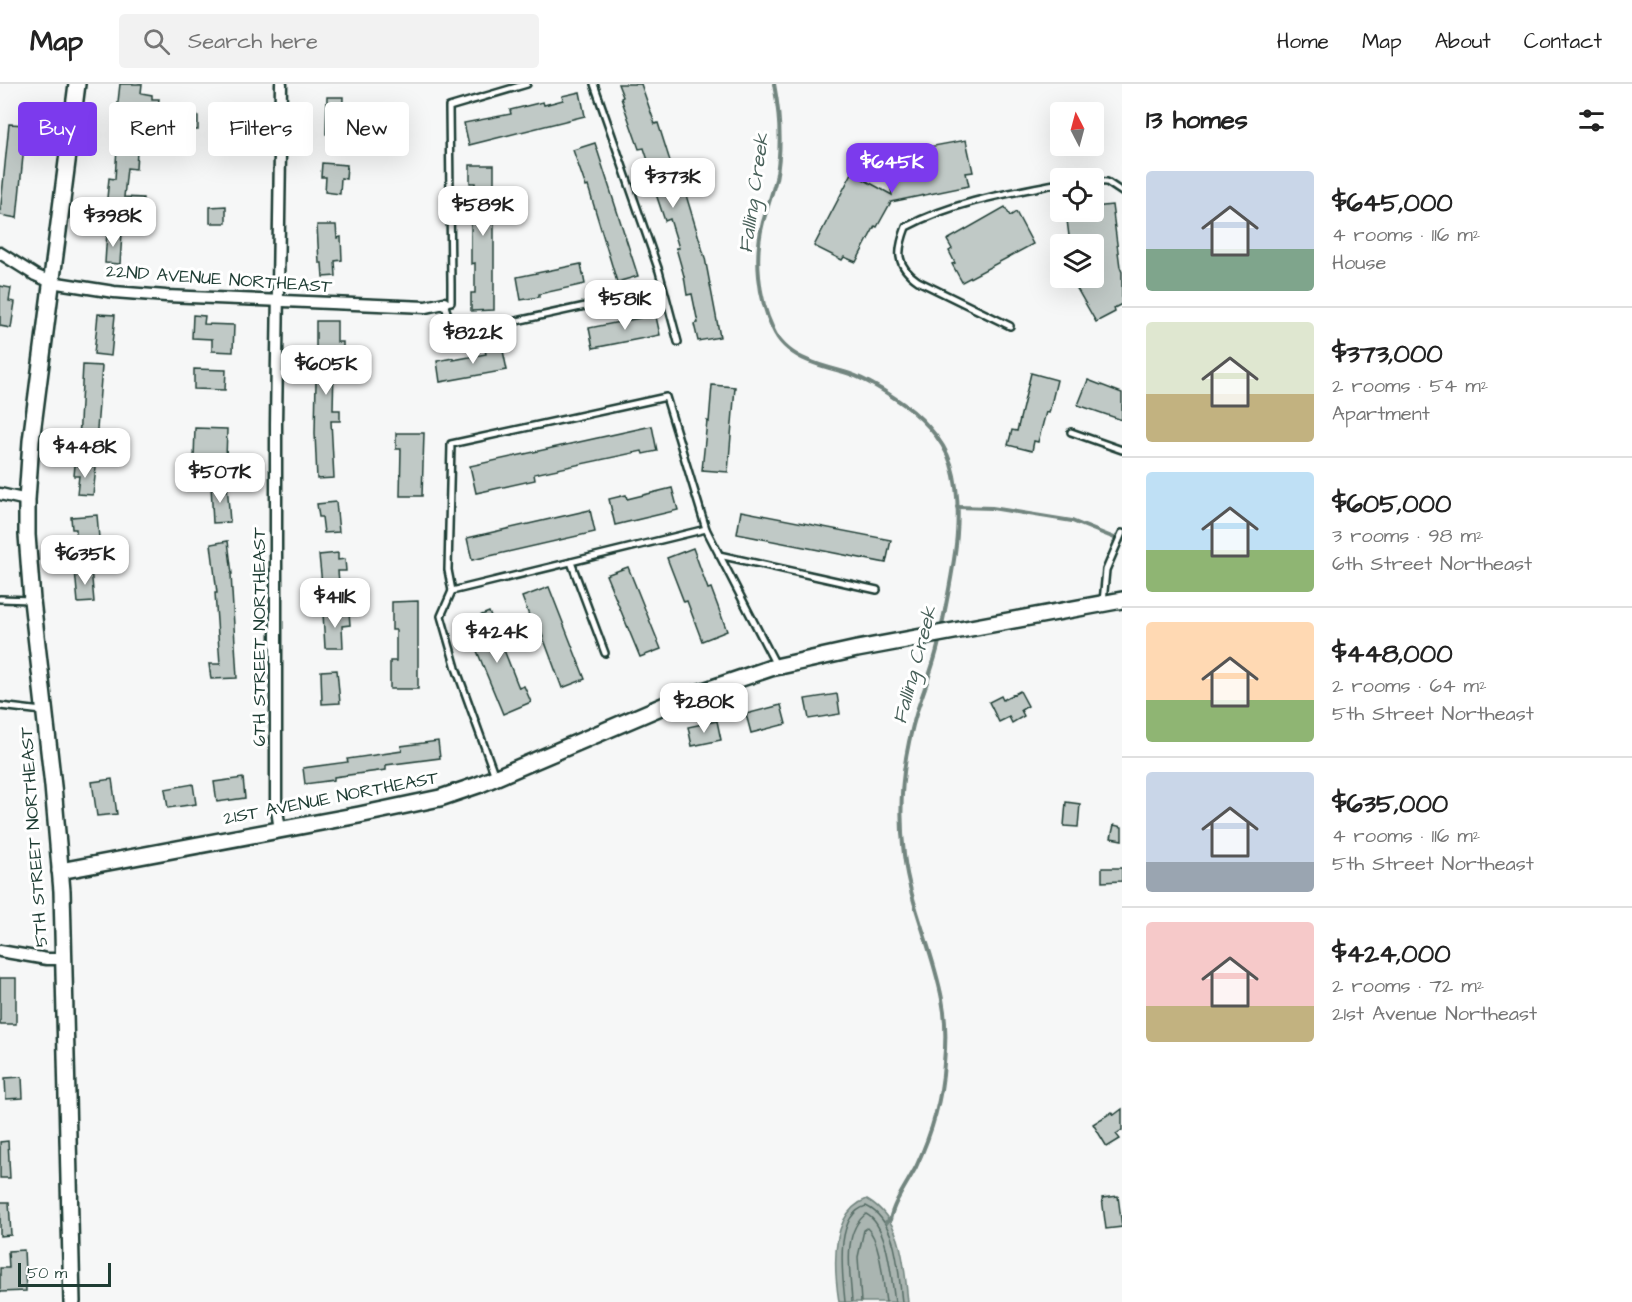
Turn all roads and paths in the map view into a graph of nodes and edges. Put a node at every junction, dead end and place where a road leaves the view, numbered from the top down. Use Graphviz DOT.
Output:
graph roads {
  1 [pos="77,84"];
  2 [pos="281,84"];
  3 [pos="527,84"];
  4 [pos="594,84"];
  5 [pos="1104,182"];
  6 [pos="1050,185"];
  7 [pos="1122,192"];
  8 [pos="0,253"];
  9 [pos="51,282"];
  10 [pos="663,290"];
  11 [pos="277,300"];
  12 [pos="444,303"];
  13 [pos="1010,326"];
  14 [pos="678,342"];
  15 [pos="1071,432"];
  16 [pos="1122,450"];
  17 [pos="0,494"];
  18 [pos="27,500"];
  19 [pos="706,529"];
  20 [pos="1122,533"];
  21 [pos="719,555"];
  22 [pos="571,562"];
  23 [pos="877,590"];
  24 [pos="452,591"];
  25 [pos="0,599"];
  26 [pos="32,600"];
  27 [pos="1122,600"];
  28 [pos="1103,603"];
  29 [pos="605,653"];
  30 [pos="777,667"];
  31 [pos="0,705"];
  32 [pos="44,711"];
  33 [pos="495,778"];
  34 [pos="280,830"];
  35 [pos="60,871"];
  36 [pos="0,951"];
  37 [pos="63,959"];
  38 [pos="72,1302"];
  1 -- 9 [label="street, 5TH STREET NORTHEAST"];
  2 -- 11 [label="street, 6TH STREET NORTHEAST"];
  3 -- 12 [label="lane"];
  4 -- 10 [label="lane"];
  5 -- 7 [label="lane"];
  6 -- 13 [label="lane"];
  8 -- 9 [label="street, 22ND AVENUE NORTHEAST"];
  9 -- 11 [label="street, 22ND AVENUE NORTHEAST"];
  9 -- 18 [label="street, 5TH STREET NORTHEAST"];
  10 -- 12 [label="lane"];
  10 -- 14 [label="lane"];
  11 -- 12 [label="street, 22ND AVENUE NORTHEAST"];
  11 -- 34 [label="street, 6TH STREET NORTHEAST"];
  15 -- 16 [label="lane"];
  17 -- 18 [label="street"];
  18 -- 26 [label="street, 5TH STREET NORTHEAST"];
  19 -- 21 [label="lane"];
  19 -- 22 [label="lane"];
  19 -- 24 [label="lane"];
  20 -- 28 [label="lane"];
  21 -- 23 [label="lane"];
  21 -- 30 [label="lane"];
  22 -- 24 [label="lane"];
  22 -- 29 [label="lane"];
  24 -- 33 [label="lane"];
  25 -- 26 [label="lane"];
  26 -- 32 [label="street, 5TH STREET NORTHEAST"];
  27 -- 28 [label="street, 21ST AVENUE NORTHEAST"];
  28 -- 30 [label="street, 21ST AVENUE NORTHEAST"];
  30 -- 33 [label="street, 21ST AVENUE NORTHEAST"];
  31 -- 32 [label="lane"];
  32 -- 35 [label="street, 5TH STREET NORTHEAST"];
  33 -- 34 [label="street, 21ST AVENUE NORTHEAST"];
  34 -- 35 [label="street, 21ST AVENUE NORTHEAST"];
  35 -- 37 [label="street, 5TH STREET NORTHEAST"];
  36 -- 37 [label="street"];
  37 -- 38 [label="street, 5TH STREET NORTHEAST"];
}
